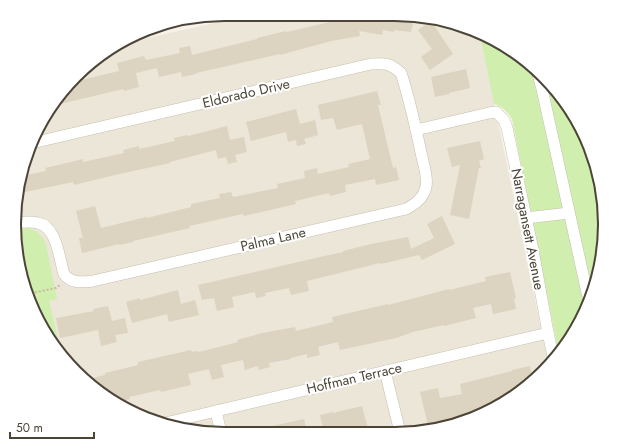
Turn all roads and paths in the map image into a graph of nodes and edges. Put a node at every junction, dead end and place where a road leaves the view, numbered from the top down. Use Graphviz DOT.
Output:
graph roads {
  1 [pos="540,81"];
  2 [pos="416,130"];
  3 [pos="38,142"];
  4 [pos="569,213"];
  5 [pos="526,218"];
  6 [pos="21,223"];
  7 [pos="67,278"];
  8 [pos="586,291"];
  9 [pos="33,293"];
  10 [pos="548,333"];
  11 [pos="552,353"];
  12 [pos="385,371"];
  13 [pos="216,411"];
  14 [pos="175,421"];
  15 [pos="219,427"];
  16 [pos="399,427"];
  1 -- 4 [label="street"];
  2 -- 3 [label="street, Eldorado Drive"];
  2 -- 5 [label="street, Narragansett Avenue"];
  2 -- 7 [label="street, Palma Lane"];
  4 -- 5 [label="street"];
  4 -- 8 [label="street"];
  5 -- 10 [label="street, Narragansett Avenue"];
  6 -- 7 [label="street"];
  7 -- 9 [label="path"];
  10 -- 11 [label="street, Narragansett Avenue"];
  10 -- 12 [label="street, Hoffman Terrace"];
  12 -- 13 [label="street, Hoffman Terrace"];
  12 -- 16 [label="street"];
  13 -- 14 [label="street, Hoffman Terrace"];
  13 -- 15 [label="street"];
}
